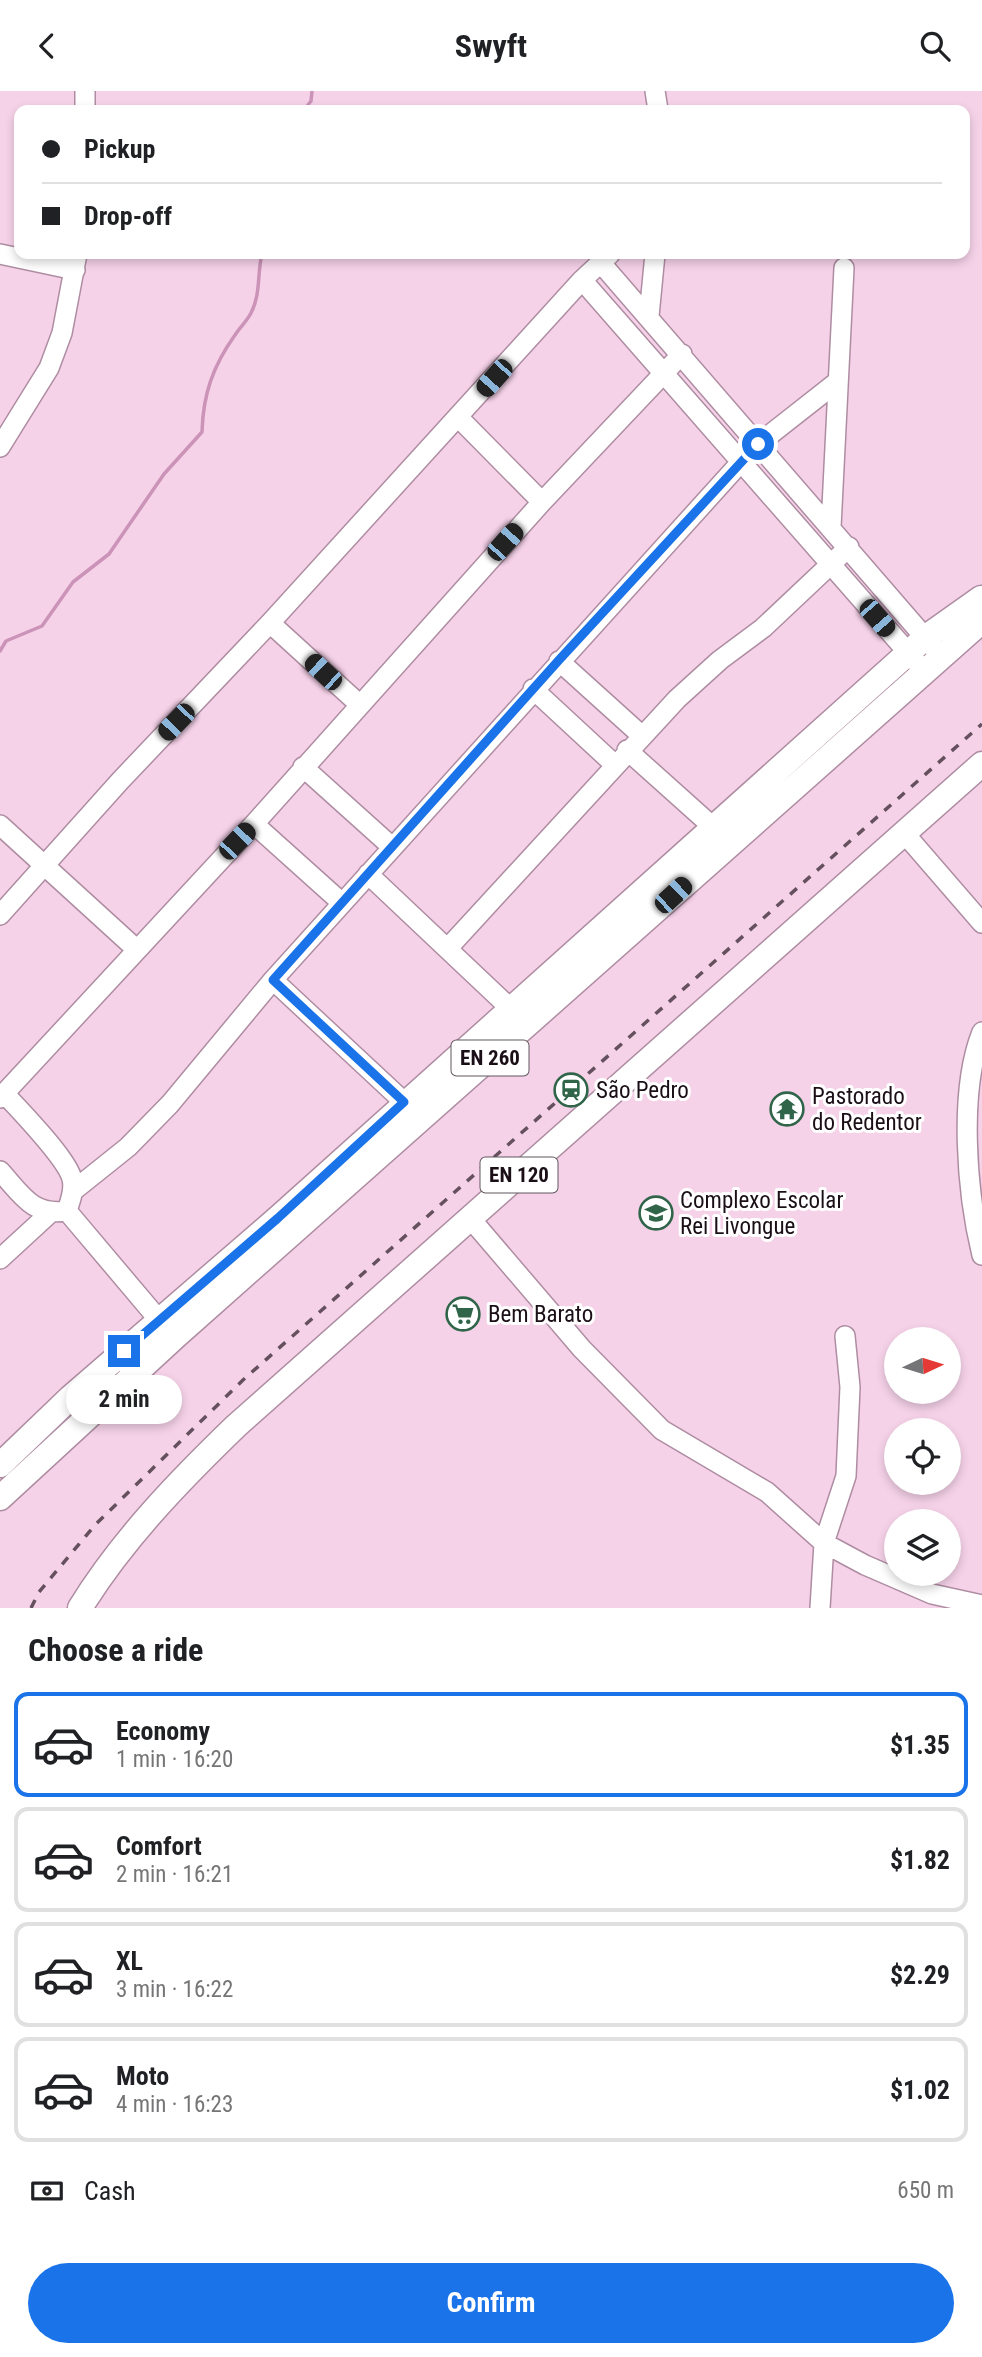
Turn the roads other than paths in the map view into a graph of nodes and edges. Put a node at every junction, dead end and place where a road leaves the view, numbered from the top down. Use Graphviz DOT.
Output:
graph roads {
  1 [pos="48,259"];
  2 [pos="604,259"];
  3 [pos="606,259"];
  4 [pos="655,259"];
  5 [pos="76,262"];
  6 [pos="844,268"];
  7 [pos="582,280"];
  8 [pos="649,316"];
  9 [pos="682,354"];
  10 [pos="662,373"];
  11 [pos="837,382"];
  12 [pos="459,418"];
  13 [pos="758,444"];
  14 [pos="0,447"];
  15 [pos="741,462"];
  16 [pos="542,502"];
  17 [pos="831,527"];
  18 [pos="849,547"];
  19 [pos="830,564"];
  20 [pos="982,587"];
  21 [pos="982,599"];
  22 [pos="982,621"];
  23 [pos="270,623"];
  24 [pos="917,645"];
  25 [pos="559,660"];
  26 [pos="934,666"];
  27 [pos="533,689"];
  28 [pos="359,705"];
  29 [pos="640,735"];
  30 [pos="820,748"];
  31 [pos="621,757"];
  32 [pos="982,764"];
  33 [pos="303,767"];
  34 [pos="254,824"];
  35 [pos="0,825"];
  36 [pos="713,827"];
  37 [pos="905,834"];
  38 [pos="392,847"];
  39 [pos="46,867"];
  40 [pos="368,874"];
  41 [pos="342,903"];
  42 [pos="0,915"];
  43 [pos="627,923"];
  44 [pos="982,923"];
  45 [pos="135,948"];
  46 [pos="448,948"];
  47 [pos="273,980"];
  48 [pos="510,1008"];
  49 [pos="982,1032"];
  50 [pos="2,1095"];
  51 [pos="404,1102"];
  52 [pos="0,1171"];
  53 [pos="73,1191"];
  54 [pos="59,1212"];
  55 [pos="470,1219"];
  56 [pos="286,1226"];
  57 [pos="982,1255"];
  58 [pos="0,1259"];
  59 [pos="159,1320"];
  60 [pos="845,1336"];
  61 [pos="71,1397"];
  62 [pos="90,1414"];
  63 [pos="0,1465"];
  64 [pos="0,1497"];
  65 [pos="824,1542"];
  66 [pos="982,1605"];
  67 [pos="79,1608"];
  68 [pos="820,1608"];
  1 -- 5 [label="street"];
  2 -- 7 [label="street"];
  3 -- 8 [label="street"];
  4 -- 8 [label="street"];
  5 -- 14 [label="street"];
  6 -- 11 [label="street"];
  7 -- 10 [label="street"];
  7 -- 12 [label="street"];
  8 -- 9 [label="street"];
  9 -- 10 [label="street"];
  9 -- 13 [label="street"];
  10 -- 15 [label="street"];
  10 -- 16 [label="street"];
  11 -- 13 [label="street"];
  11 -- 17 [label="street"];
  12 -- 16 [label="street"];
  12 -- 23 [label="street"];
  13 -- 15 [label="street"];
  13 -- 17 [label="street"];
  15 -- 19 [label="street"];
  15 -- 25 [label="street"];
  16 -- 28 [label="street"];
  17 -- 18 [label="street"];
  18 -- 19 [label="street"];
  18 -- 24 [label="street"];
  19 -- 24 [label="street"];
  19 -- 29 [label="street"];
  20 -- 21 [label="main road"];
  21 -- 24 [label="main road, EN 260"];
  22 -- 26 [label="main road, EN 260"];
  23 -- 28 [label="street"];
  23 -- 39 [label="street"];
  24 -- 26 [label="street"];
  24 -- 30 [label="main road, EN 260"];
  25 -- 27 [label="street"];
  25 -- 29 [label="street"];
  26 -- 30 [label="main road, EN 260"];
  27 -- 31 [label="street"];
  27 -- 38 [label="street"];
  28 -- 33 [label="street"];
  29 -- 31 [label="street"];
  30 -- 36 [label="main road, EN 260"];
  30 -- 43 [label="main road, EN 260"];
  31 -- 36 [label="street"];
  31 -- 46 [label="street"];
  32 -- 37 [label="main road, EN 120"];
  33 -- 34 [label="street"];
  33 -- 38 [label="street"];
  34 -- 41 [label="street"];
  34 -- 45 [label="street"];
  35 -- 39 [label="street"];
  36 -- 43 [label="main road, EN 260"];
  37 -- 44 [label="street"];
  37 -- 55 [label="main road, EN 120"];
  38 -- 40 [label="street"];
  39 -- 42 [label="street"];
  39 -- 45 [label="street"];
  40 -- 41 [label="street"];
  40 -- 46 [label="street"];
  41 -- 47 [label="street"];
  43 -- 48 [label="main road, EN 260"];
  43 -- 56 [label="main road, EN 260"];
  45 -- 50 [label="street"];
  46 -- 48 [label="street"];
  47 -- 51 [label="street"];
  47 -- 53 [label="street"];
  48 -- 51 [label="main road, EN 260"];
  49 -- 57 [label="street"];
  50 -- 53 [label="street"];
  51 -- 56 [label="main road, EN 260"];
  52 -- 54 [label="street"];
  53 -- 54 [label="street"];
  54 -- 58 [label="street"];
  54 -- 59 [label="street"];
  55 -- 65 [label="street"];
  55 -- 67 [label="main road, EN 120"];
  56 -- 59 [label="main road, EN 260"];
  56 -- 62 [label="main road, EN 260"];
  59 -- 61 [label="main road, EN 260"];
  60 -- 65 [label="street"];
  61 -- 62 [label="main road"];
  61 -- 63 [label="main road, EN 260"];
  62 -- 64 [label="main road, EN 260"];
  65 -- 66 [label="street"];
  65 -- 68 [label="street"];
}
